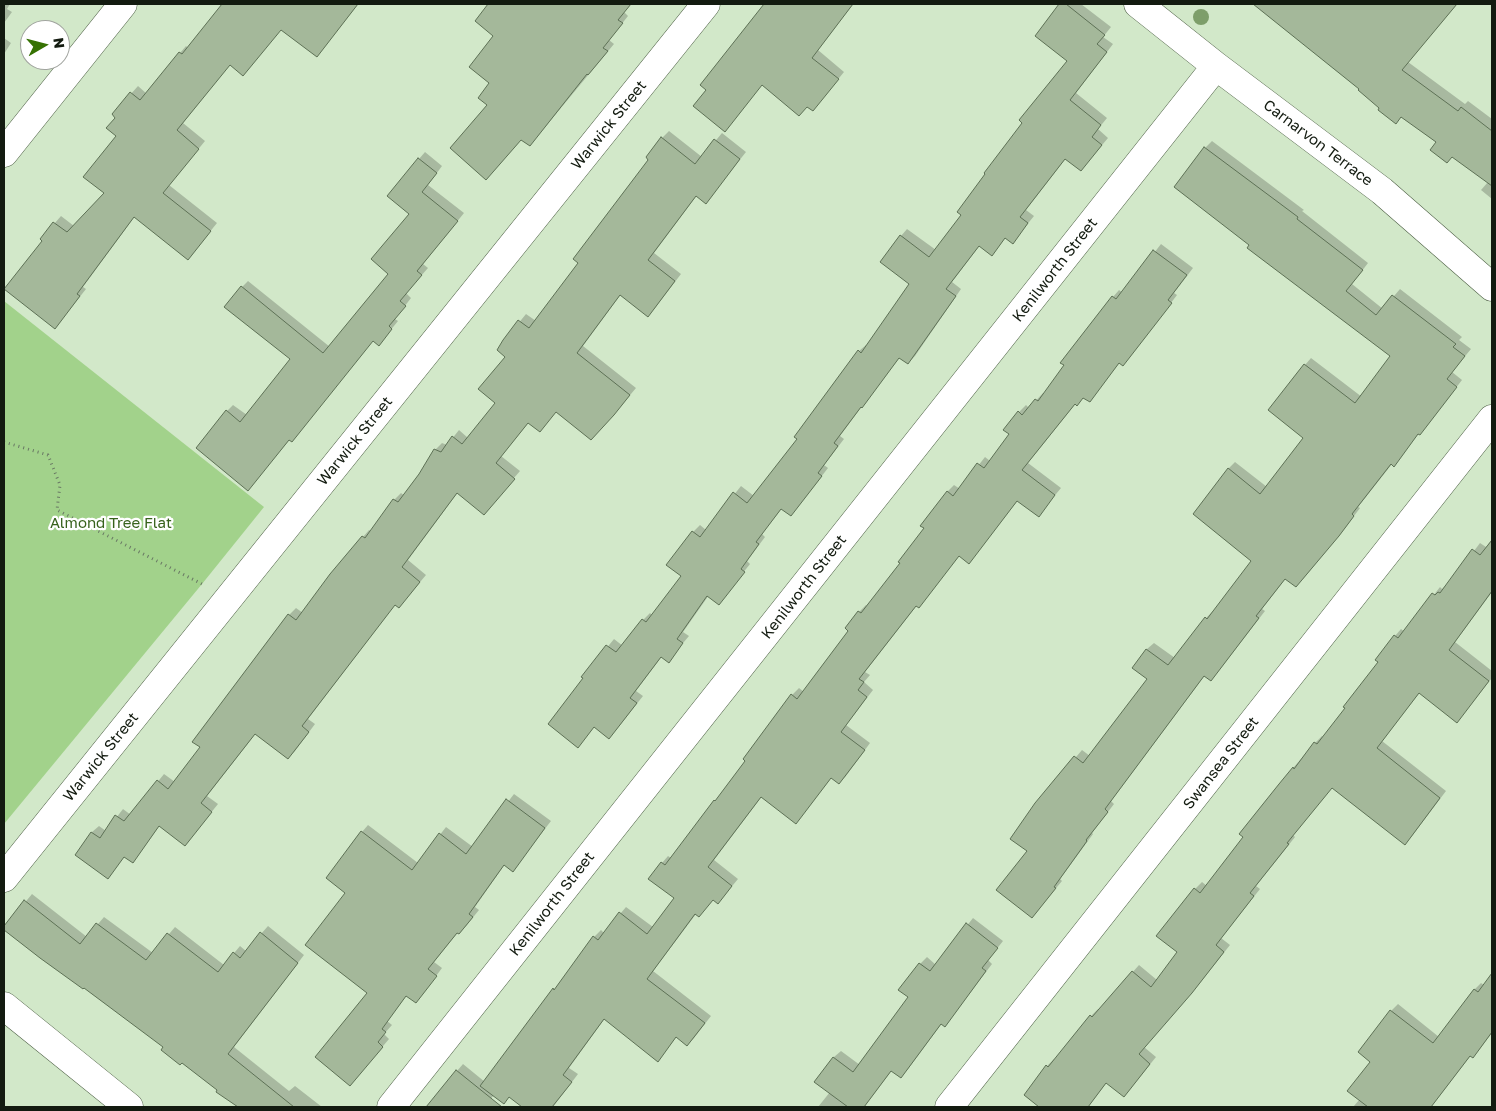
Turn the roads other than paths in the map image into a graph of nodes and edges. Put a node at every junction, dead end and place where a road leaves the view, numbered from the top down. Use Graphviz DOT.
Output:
graph roads {
  1 [pos="124,4"];
  2 [pos="706,4"];
  3 [pos="1138,4"];
  4 [pos="1216,66"];
  5 [pos="4,154"];
  6 [pos="1492,287"];
  7 [pos="1492,419"];
  8 [pos="4,878"];
  9 [pos="4,1006"];
  10 [pos="129,1107"];
  11 [pos="391,1107"];
  12 [pos="949,1107"];
  1 -- 5 [label="street"];
  2 -- 8 [label="street, Warwick Street"];
  3 -- 4 [label="street, Carnarvon Terrace"];
  4 -- 6 [label="street, Carnarvon Terrace"];
  4 -- 11 [label="street, Kenilworth Street"];
  7 -- 12 [label="street, Swansea Street"];
  9 -- 10 [label="street"];
}
